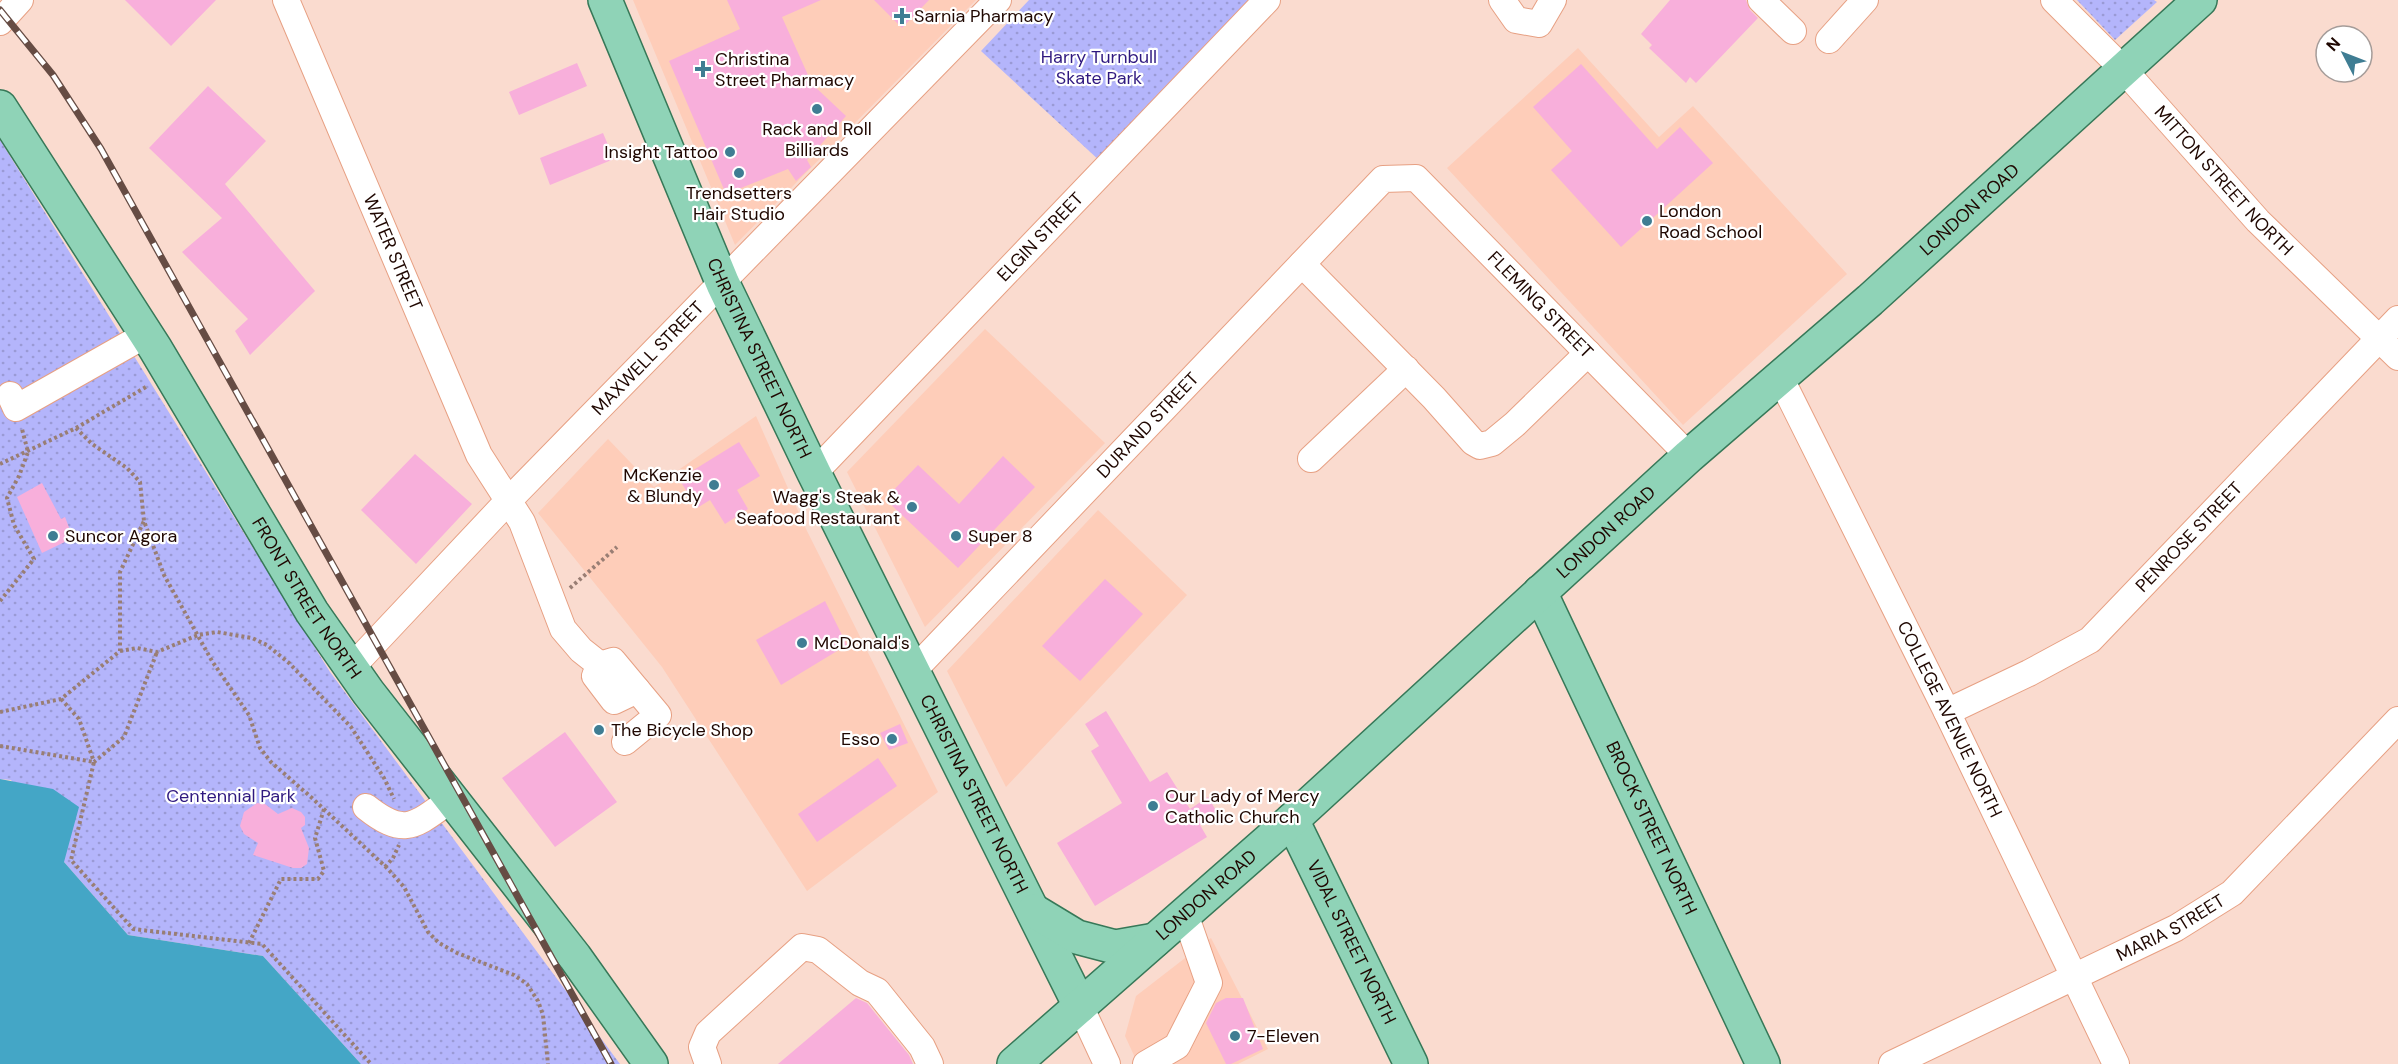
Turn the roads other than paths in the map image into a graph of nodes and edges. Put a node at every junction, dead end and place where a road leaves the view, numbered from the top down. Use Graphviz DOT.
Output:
graph roads {
  1 [pos="20,0"];
  2 [pos="286,0"];
  3 [pos="604,0"];
  4 [pos="998,0"];
  5 [pos="1267,0"];
  6 [pos="1502,0"];
  7 [pos="1552,0"];
  8 [pos="1761,0"];
  9 [pos="1865,0"];
  10 [pos="2054,0"];
  11 [pos="2200,0"];
  12 [pos="0,22"];
  13 [pos="1793,31"];
  14 [pos="1829,40"];
  15 [pos="2123,69"];
  16 [pos="0,107"];
  17 [pos="1383,179"];
  18 [pos="1302,264"];
  19 [pos="723,284"];
  20 [pos="2398,319"];
  21 [pos="147,334"];
  22 [pos="2378,338"];
  23 [pos="1588,353"];
  24 [pos="2398,357"];
  25 [pos="1406,369"];
  26 [pos="1780,377"];
  27 [pos="13,401"];
  28 [pos="1689,456"];
  29 [pos="1311,459"];
  30 [pos="814,473"];
  31 [pos="509,500"];
  32 [pos="1540,592"];
  33 [pos="351,668"];
  34 [pos="913,671"];
  35 [pos="1947,712"];
  36 [pos="2398,720"];
  37 [pos="625,742"];
  38 [pos="452,799"];
  39 [pos="366,807"];
  40 [pos="1292,820"];
  41 [pos="1034,912"];
  42 [pos="1185,914"];
  43 [pos="1155,940"];
  44 [pos="2074,977"];
  45 [pos="1080,1006"];
  46 [pos="651,1064"];
  47 [pos="708,1064"];
  48 [pos="930,1064"];
  49 [pos="1014,1064"];
  50 [pos="1107,1064"];
  51 [pos="1146,1064"];
  52 [pos="1411,1064"];
  53 [pos="1763,1064"];
  54 [pos="1892,1064"];
  55 [pos="2116,1064"];
  1 -- 12 [label="street"];
  2 -- 31 [label="street, WATER STREET"];
  3 -- 19 [label="main road, CHRISTINA STREET NORTH"];
  4 -- 19 [label="street, MAXWELL STREET"];
  5 -- 30 [label="street, ELGIN STREET"];
  6 -- 7 [label="street"];
  8 -- 13 [label="street"];
  9 -- 14 [label="street"];
  10 -- 15 [label="street, MITTON STREET NORTH"];
  11 -- 15 [label="main road, LONDON ROAD"];
  15 -- 22 [label="street, MITTON STREET NORTH"];
  15 -- 26 [label="main road, LONDON ROAD"];
  16 -- 21 [label="main road, FRONT STREET NORTH"];
  17 -- 18 [label="street, DURAND STREET"];
  17 -- 23 [label="street, FLEMING STREET"];
  18 -- 25 [label="street"];
  18 -- 34 [label="street, DURAND STREET"];
  19 -- 30 [label="main road, CHRISTINA STREET NORTH"];
  19 -- 31 [label="street, MAXWELL STREET"];
  20 -- 22 [label="street, PENROSE STREET"];
  21 -- 27 [label="street"];
  21 -- 33 [label="main road, FRONT STREET NORTH"];
  22 -- 24 [label="street, MITTON STREET NORTH"];
  22 -- 35 [label="street, PENROSE STREET"];
  23 -- 25 [label="street"];
  23 -- 28 [label="street, FLEMING STREET"];
  25 -- 29 [label="street"];
  26 -- 28 [label="main road, LONDON ROAD"];
  26 -- 35 [label="street, COLLEGE AVENUE NORTH"];
  28 -- 32 [label="main road, LONDON ROAD"];
  30 -- 34 [label="main road, CHRISTINA STREET NORTH"];
  31 -- 33 [label="street, MAXWELL STREET"];
  31 -- 37 [label="street, WATER STREET"];
  32 -- 40 [label="main road, LONDON ROAD"];
  32 -- 53 [label="main road, BROCK STREET NORTH"];
  33 -- 38 [label="main road, FRONT STREET NORTH"];
  34 -- 41 [label="main road, CHRISTINA STREET NORTH"];
  35 -- 44 [label="street, COLLEGE AVENUE NORTH"];
  36 -- 44 [label="street, MARIA STREET"];
  38 -- 39 [label="street"];
  38 -- 46 [label="main road, FRONT STREET NORTH"];
  40 -- 42 [label="main road, LONDON ROAD"];
  40 -- 52 [label="main road, VIDAL STREET NORTH"];
  41 -- 43 [label="main road"];
  41 -- 45 [label="main road, CHRISTINA STREET NORTH"];
  42 -- 43 [label="main road, LONDON ROAD"];
  42 -- 51 [label="street"];
  43 -- 45 [label="main road, LONDON ROAD"];
  44 -- 54 [label="street, MARIA STREET"];
  44 -- 55 [label="street, COLLEGE AVENUE NORTH"];
  45 -- 49 [label="main road, LONDON ROAD"];
  45 -- 50 [label="street, CHRISTINA STREET NORTH"];
  47 -- 48 [label="street"];
}
